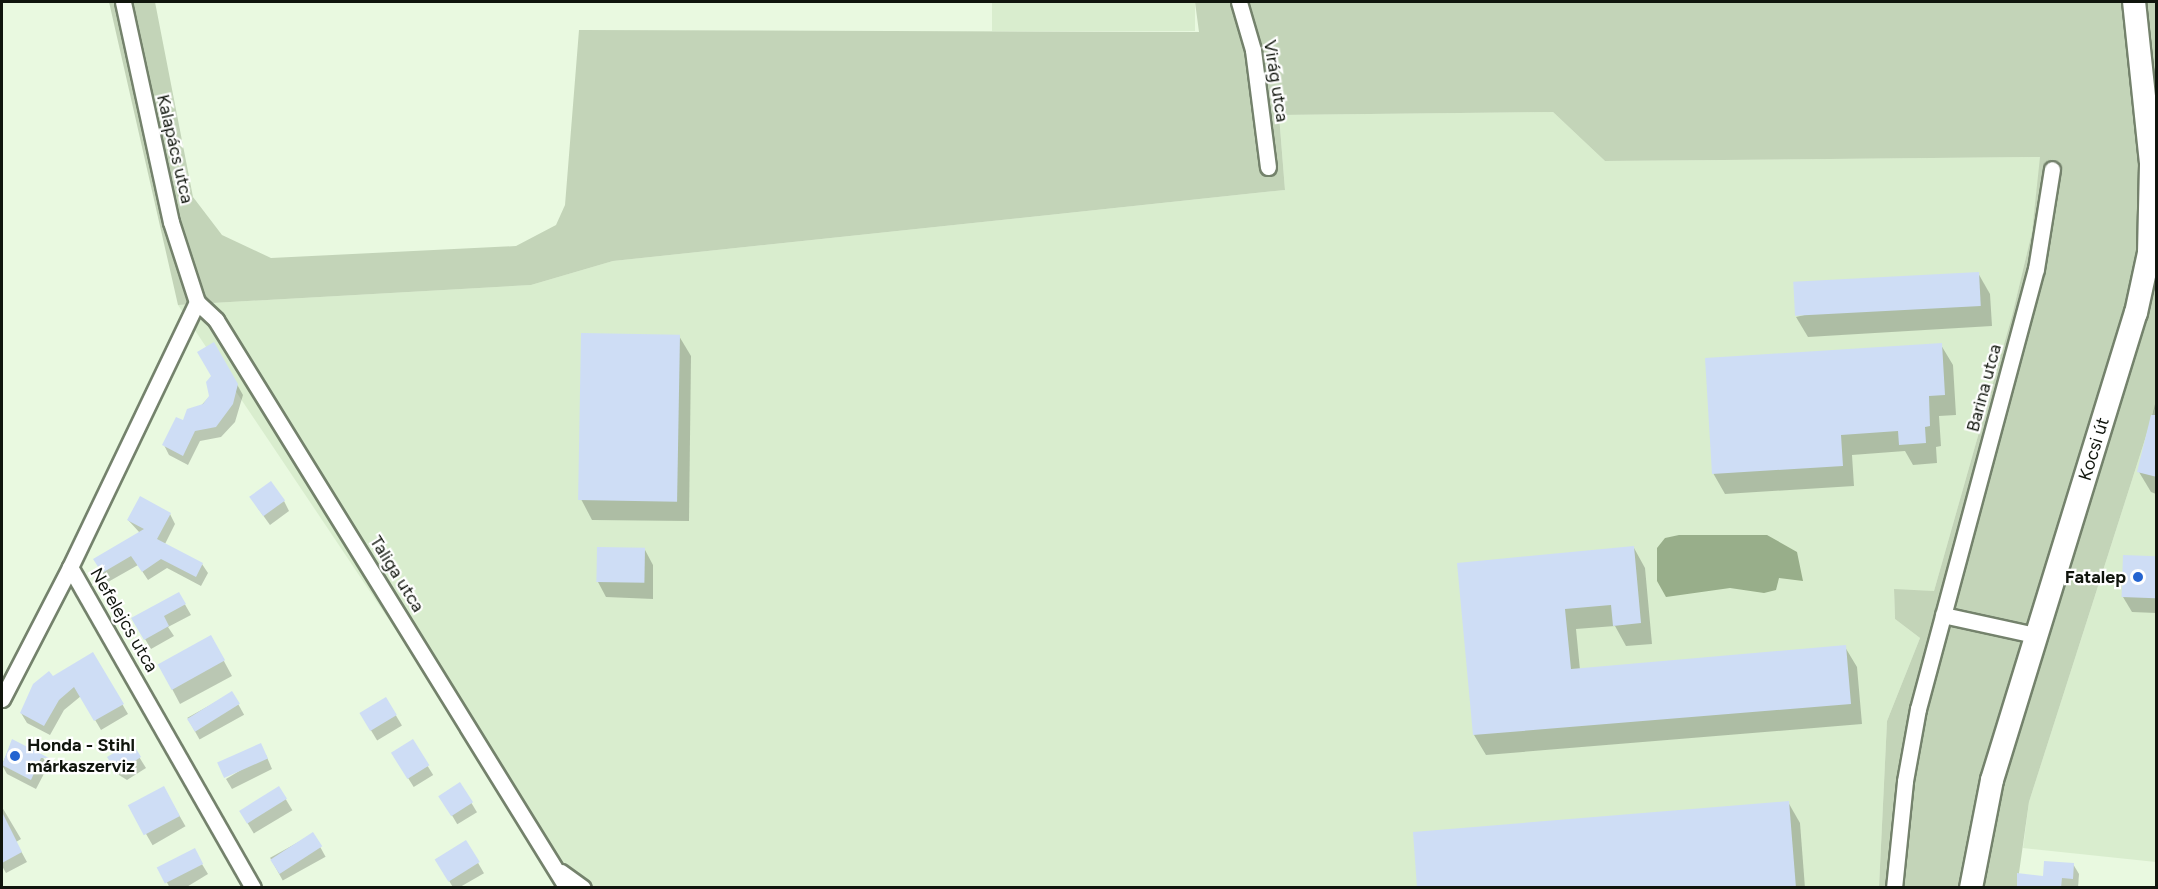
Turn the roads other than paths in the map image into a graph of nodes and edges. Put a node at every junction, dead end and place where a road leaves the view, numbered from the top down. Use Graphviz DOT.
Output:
graph roads {
  1 [pos="123,2"];
  2 [pos="1239,2"];
  3 [pos="2134,2"];
  4 [pos="1268,167"];
  5 [pos="2052,169"];
  6 [pos="197,302"];
  7 [pos="70,567"];
  8 [pos="1943,615"];
  9 [pos="2035,635"];
  10 [pos="2,699"];
  11 [pos="559,871"];
  12 [pos="253,888"];
  13 [pos="567,888"];
  14 [pos="583,888"];
  15 [pos="1894,888"];
  16 [pos="1971,888"];
  1 -- 6 [label="street, Kalapács utca"];
  2 -- 4 [label="street, Virág utca"];
  3 -- 9 [label="main road, Kocsi út"];
  5 -- 8 [label="street, Barina utca"];
  6 -- 7 [label="street, Nefelejcs utca"];
  6 -- 11 [label="street, Taliga utca"];
  7 -- 10 [label="street"];
  7 -- 12 [label="street, Nefelejcs utca"];
  8 -- 9 [label="street"];
  8 -- 15 [label="street, Barina utca"];
  9 -- 16 [label="main road, Kocsi út"];
  11 -- 13 [label="street, Taliga utca"];
  11 -- 14 [label="street, Taliga utca"];
}
